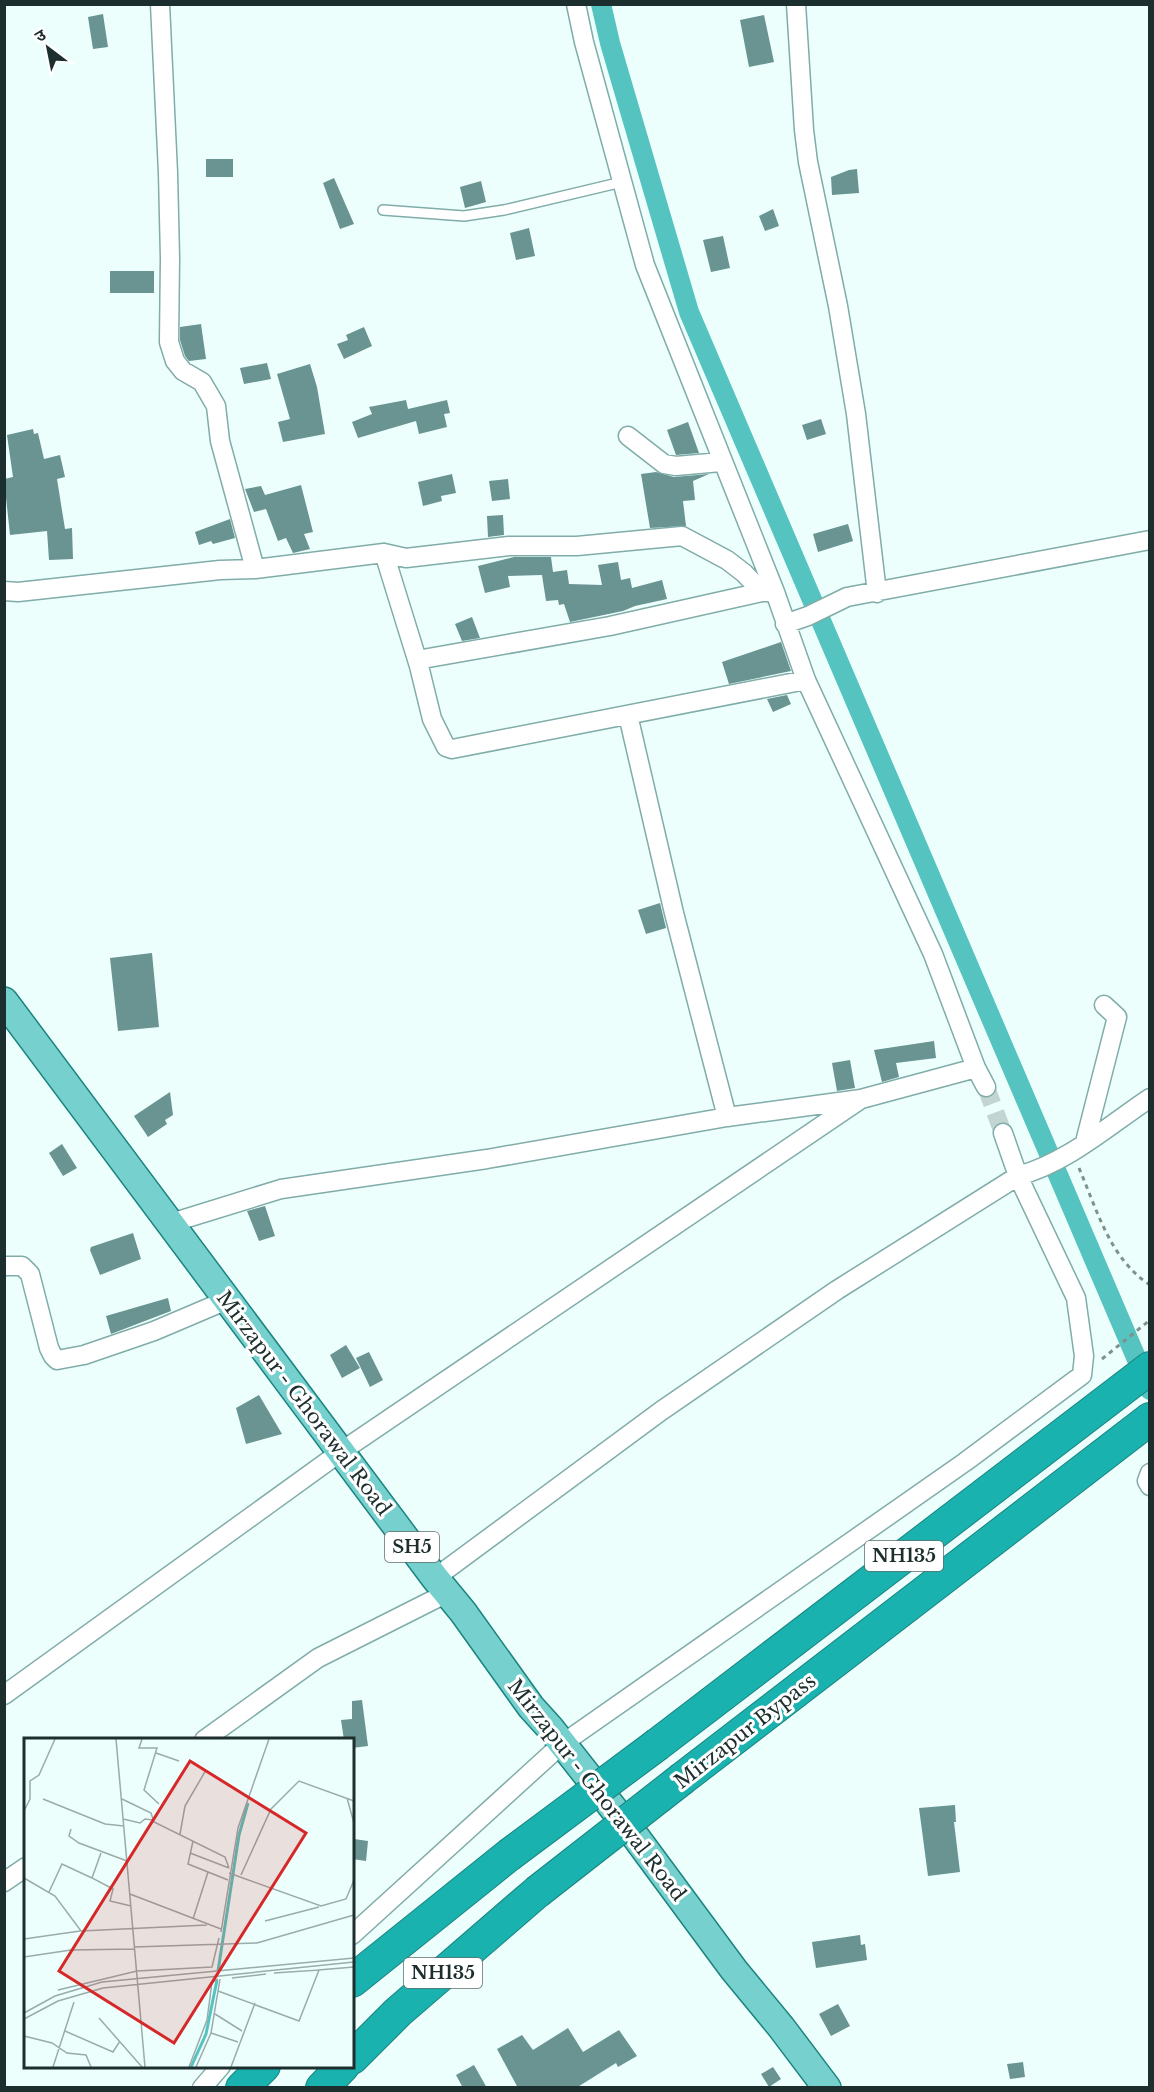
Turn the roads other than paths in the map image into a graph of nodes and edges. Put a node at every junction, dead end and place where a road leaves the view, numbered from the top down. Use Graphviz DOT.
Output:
graph roads {
  1 [pos="160,4"];
  2 [pos="576,4"];
  3 [pos="796,4"];
  4 [pos="622,182"];
  5 [pos="383,210"];
  6 [pos="628,436"];
  7 [pos="722,462"];
  8 [pos="1149,540"];
  9 [pos="384,553"];
  10 [pos="255,568"];
  11 [pos="4,591"];
  12 [pos="768,592"];
  13 [pos="877,593"];
  14 [pos="784,624"];
  15 [pos="417,660"];
  16 [pos="806,680"];
  17 [pos="628,715"];
  18 [pos="4,1001"];
  19 [pos="1104,1005"];
  20 [pos="976,1068"];
  21 [pos="986,1087"];
  22 [pos="1149,1098"];
  23 [pos="861,1099"];
  24 [pos="727,1117"];
  25 [pos="1002,1134"];
  26 [pos="1073,1150"];
  27 [pos="1018,1176"];
  28 [pos="171,1222"];
  29 [pos="4,1266"];
  30 [pos="227,1300"];
  31 [pos="1149,1368"];
  32 [pos="1149,1419"];
  33 [pos="342,1451"];
  34 [pos="1149,1473"];
  35 [pos="1149,1486"];
  36 [pos="441,1586"];
  37 [pos="4,1695"];
  38 [pos="207,1738"];
  39 [pos="562,1743"];
  40 [pos="24,1868"];
  41 [pos="4,1882"];
  42 [pos="354,1933"];
  43 [pos="354,1979"];
  44 [pos="354,2056"];
  45 [pos="263,2068"];
  46 [pos="343,2068"];
  47 [pos="242,2088"];
  48 [pos="322,2088"];
  49 [pos="827,2088"];
  1 -- 10 [label="street"];
  2 -- 4 [label="street"];
  3 -- 13 [label="street"];
  4 -- 5 [label="lane"];
  4 -- 7 [label="street"];
  6 -- 7 [label="street"];
  7 -- 12 [label="street"];
  8 -- 13 [label="street"];
  9 -- 10 [label="street"];
  9 -- 12 [label="street"];
  9 -- 15 [label="street"];
  10 -- 11 [label="street"];
  12 -- 14 [label="street"];
  12 -- 15 [label="street"];
  13 -- 14 [label="street"];
  14 -- 16 [label="street"];
  15 -- 17 [label="street"];
  16 -- 17 [label="street"];
  16 -- 20 [label="street"];
  17 -- 24 [label="street"];
  18 -- 28 [label="main road, Mirzapur - Ghorawal Road / SH5"];
  19 -- 26 [label="street"];
  20 -- 21 [label="street"];
  20 -- 23 [label="street"];
  22 -- 26 [label="street"];
  23 -- 24 [label="street"];
  23 -- 33 [label="street"];
  24 -- 28 [label="street"];
  25 -- 27 [label="street"];
  26 -- 27 [label="street"];
  27 -- 36 [label="street"];
  27 -- 39 [label="street"];
  28 -- 30 [label="main road, Mirzapur - Ghorawal Road / SH5"];
  29 -- 30 [label="street"];
  30 -- 33 [label="main road, Mirzapur - Ghorawal Road / SH5"];
  31 -- 43 [label="highway, NH135, bridge"];
  32 -- 44 [label="highway, Mirzapur Bypass / NH135, bridge"];
  33 -- 36 [label="main road, Mirzapur - Ghorawal Road / SH5"];
  33 -- 37 [label="street"];
  34 -- 35 [label="street"];
  36 -- 38 [label="street"];
  36 -- 39 [label="main road, Mirzapur - Ghorawal Road / SH5"];
  39 -- 42 [label="street"];
  39 -- 49 [label="main road, Mirzapur - Ghorawal Road / SH5"];
  40 -- 41 [label="street"];
  45 -- 47 [label="highway"];
  46 -- 48 [label="highway"];
}
